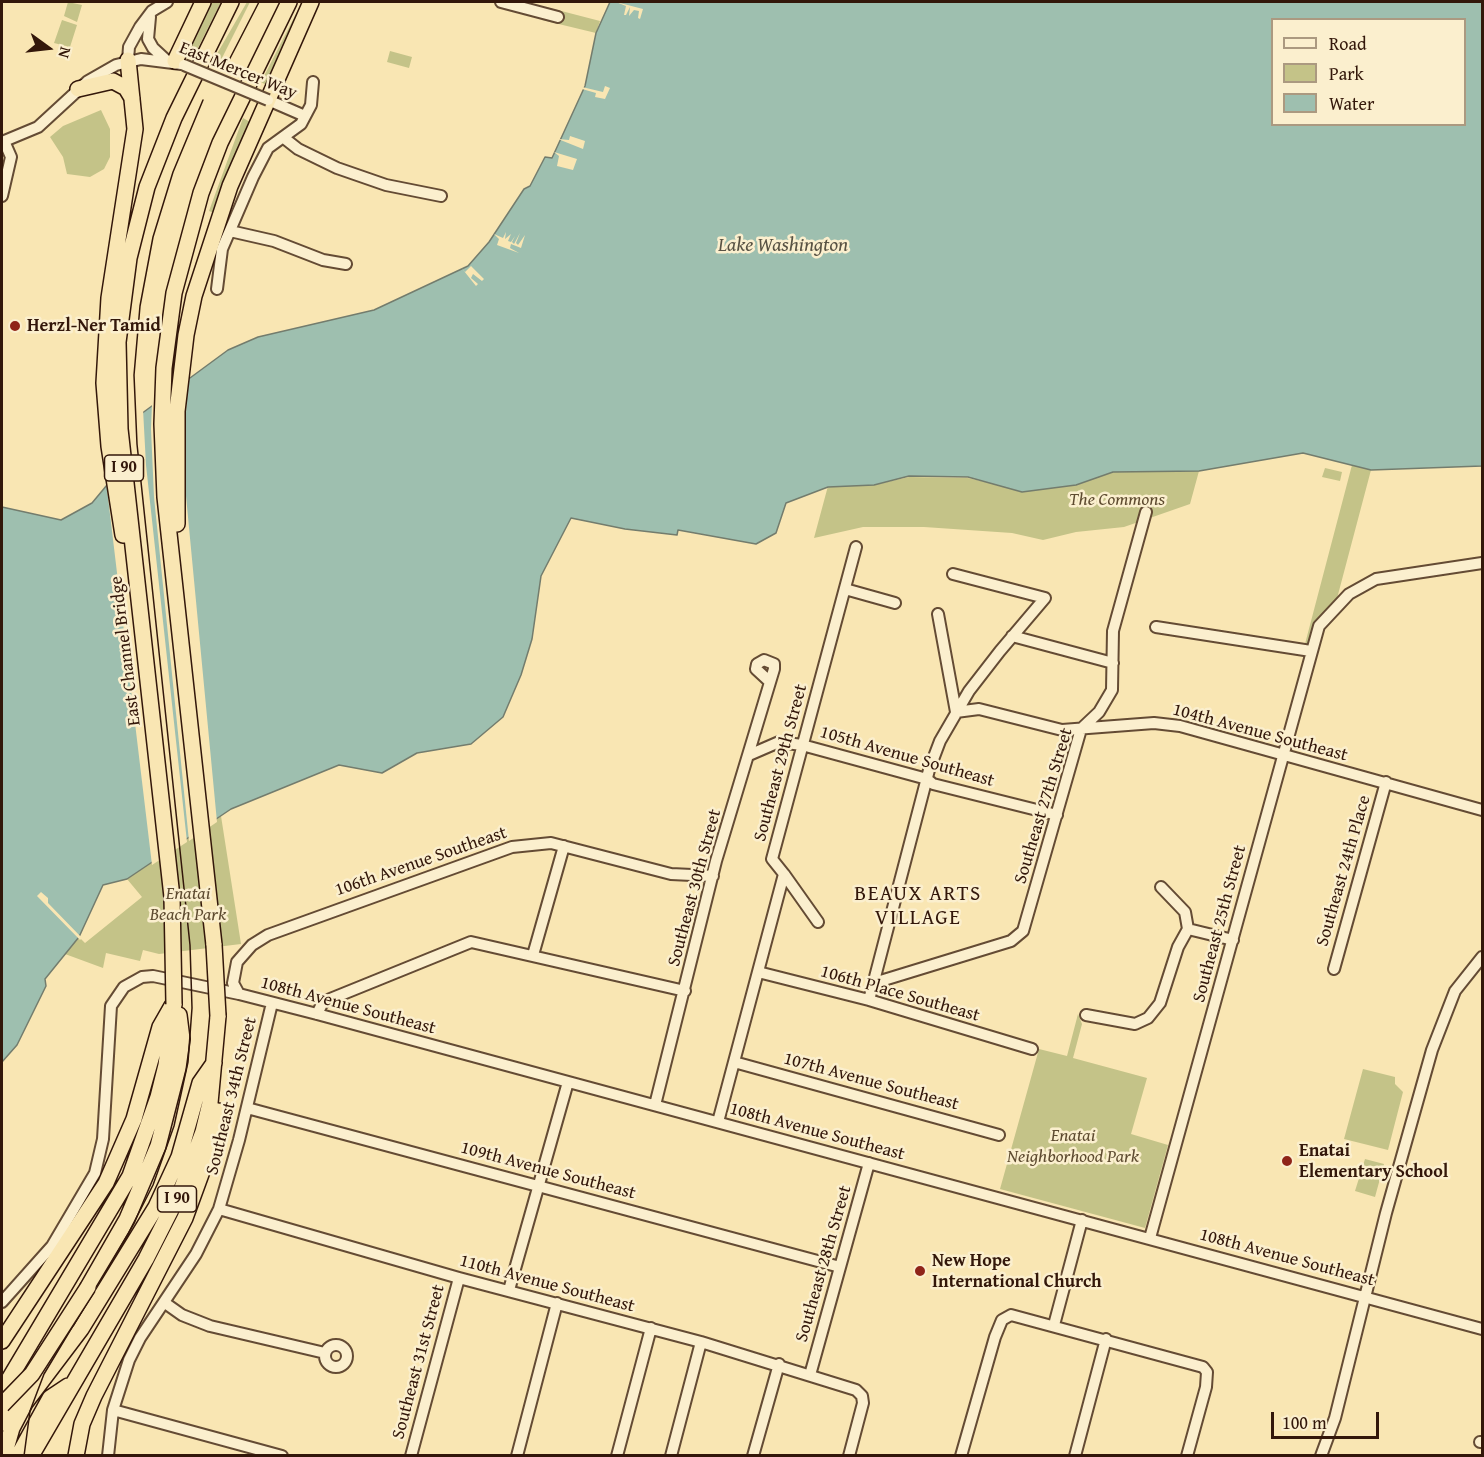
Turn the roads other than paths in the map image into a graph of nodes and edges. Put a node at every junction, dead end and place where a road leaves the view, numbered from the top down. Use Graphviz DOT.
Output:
graph roads {
  1 [pos="167,2"];
  2 [pos="203,2"];
  3 [pos="231,2"];
  4 [pos="289,2"];
  5 [pos="311,2"];
  6 [pos="501,2"];
  7 [pos="152,11"];
  8 [pos="558,17"];
  9 [pos="128,60"];
  10 [pos="175,62"];
  11 [pos="313,82"];
  12 [pos="78,89"];
  13 [pos="132,98"];
  14 [pos="268,100"];
  15 [pos="306,116"];
  16 [pos="284,138"];
  17 [pos="3,142"];
  18 [pos="2,196"];
  19 [pos="441,196"];
  20 [pos="230,231"];
  21 [pos="346,264"];
  22 [pos="118,282"];
  23 [pos="217,289"];
  24 [pos="1146,512"];
  25 [pos="856,547"];
  26 [pos="1482,563"];
  27 [pos="952,574"];
  28 [pos="845,589"];
  29 [pos="178,599"];
  30 [pos="895,603"];
  31 [pos="938,614"];
  32 [pos="1156,627"];
  33 [pos="1012,636"];
  34 [pos="1311,651"];
  35 [pos="1113,663"];
  36 [pos="769,681"];
  37 [pos="956,712"];
  38 [pos="1081,729"];
  39 [pos="802,745"];
  40 [pos="749,755"];
  41 [pos="1282,755"];
  42 [pos="927,779"];
  43 [pos="1386,783"];
  44 [pos="1482,810"];
  45 [pos="1058,815"];
  46 [pos="564,846"];
  47 [pos="716,861"];
  48 [pos="784,874"];
  49 [pos="697,875"];
  50 [pos="713,876"];
  51 [pos="1161,886"];
  52 [pos="818,922"];
  53 [pos="1188,929"];
  54 [pos="1233,940"];
  55 [pos="533,955"];
  56 [pos="1482,957"];
  57 [pos="1334,969"];
  58 [pos="758,972"];
  59 [pos="874,983"];
  60 [pos="685,991"];
  61 [pos="239,994"];
  62 [pos="869,1000"];
  63 [pos="272,1003"];
  64 [pos="173,1012"];
  65 [pos="317,1014"];
  66 [pos="1086,1016"];
  67 [pos="1032,1049"];
  68 [pos="215,1061"];
  69 [pos="734,1062"];
  70 [pos="568,1082"];
  71 [pos="655,1105"];
  72 [pos="247,1108"];
  73 [pos="718,1122"];
  74 [pos="999,1135"];
  75 [pos="869,1163"];
  76 [pos="538,1184"];
  77 [pos="219,1209"];
  78 [pos="1082,1220"];
  79 [pos="1150,1238"];
  80 [pos="78,1266"];
  81 [pos="840,1268"];
  82 [pos="459,1278"];
  83 [pos="509,1290"];
  84 [pos="1365,1296"];
  85 [pos="2,1302"];
  86 [pos="165,1303"];
  87 [pos="557,1303"];
  88 [pos="1054,1325"];
  89 [pos="651,1328"];
  90 [pos="1482,1329"];
  91 [pos="1106,1339"];
  92 [pos="2,1341"];
  93 [pos="700,1342"];
  94 [pos="325,1353"];
  95 [pos="779,1364"];
  96 [pos="810,1375"];
  97 [pos="73,1382"];
  98 [pos="2,1391"];
  99 [pos="2,1405"];
  100 [pos="113,1410"];
  101 [pos="57,1411"];
  102 [pos="2,1423"];
  103 [pos="28,1448"];
  104 [pos="4,1455"];
  105 [pos="18,1455"];
  106 [pos="41,1455"];
  107 [pos="76,1455"];
  108 [pos="108,1455"];
  109 [pos="282,1455"];
  110 [pos="411,1455"];
  111 [pos="517,1455"];
  112 [pos="618,1455"];
  113 [pos="671,1455"];
  114 [pos="753,1455"];
  115 [pos="849,1455"];
  116 [pos="962,1455"];
  117 [pos="1075,1455"];
  118 [pos="1187,1455"];
  119 [pos="1321,1455"];
  1 -- 7 [label="street"];
  2 -- 10 [label="highway"];
  3 -- 22 [label="highway, I 90"];
  4 -- 29 [label="highway, I 90"];
  5 -- 14 [label="highway"];
  6 -- 8 [label="street"];
  7 -- 9 [label="street"];
  7 -- 10 [label="street"];
  9 -- 10 [label="street, East Mercer Way"];
  9 -- 12 [label="street, East Mercer Way"];
  9 -- 13 [label="highway"];
  10 -- 14 [label="street, East Mercer Way, bridge"];
  11 -- 15 [label="street"];
  12 -- 13 [label="highway"];
  12 -- 17 [label="street, East Mercer Way"];
  13 -- 22 [label="highway"];
  14 -- 15 [label="street, East Mercer Way"];
  14 -- 29 [label="highway"];
  15 -- 16 [label="street"];
  16 -- 19 [label="street"];
  16 -- 20 [label="street"];
  17 -- 18 [label="street, East Mercer Way"];
  20 -- 21 [label="street"];
  20 -- 23 [label="street"];
  22 -- 64 [label="highway, East Channel Bridge / I 90, bridge"];
  24 -- 35 [label="street, Southeast 27th Street"];
  25 -- 28 [label="street, Southeast 29th Street"];
  26 -- 34 [label="street, Southeast 25th Street"];
  27 -- 33 [label="street"];
  28 -- 30 [label="street"];
  28 -- 39 [label="street, Southeast 29th Street"];
  29 -- 68 [label="highway, I 90, bridge"];
  31 -- 37 [label="street"];
  32 -- 34 [label="street"];
  33 -- 35 [label="street"];
  33 -- 37 [label="street"];
  34 -- 41 [label="street, Southeast 25th Street"];
  35 -- 38 [label="street, Southeast 27th Street"];
  36 -- 40 [label="street, Southeast 30th Street"];
  37 -- 38 [label="street, 104th Avenue Southeast"];
  37 -- 42 [label="street"];
  38 -- 41 [label="street, 104th Avenue Southeast"];
  38 -- 45 [label="street, Southeast 27th Street"];
  39 -- 40 [label="street, 105th Avenue Southeast"];
  39 -- 42 [label="street, 105th Avenue Southeast"];
  39 -- 48 [label="street, Southeast 29th Street"];
  40 -- 47 [label="street, Southeast 30th Street"];
  41 -- 43 [label="street, 104th Avenue Southeast"];
  41 -- 54 [label="street, Southeast 25th Street"];
  42 -- 45 [label="street, 105th Avenue Southeast"];
  42 -- 59 [label="street"];
  43 -- 44 [label="street, 104th Avenue Southeast"];
  43 -- 57 [label="street, Southeast 24th Place"];
  45 -- 59 [label="street, Southeast 27th Street"];
  46 -- 49 [label="street, 106th Avenue Southeast"];
  46 -- 55 [label="street"];
  46 -- 61 [label="street, 106th Avenue Southeast"];
  47 -- 49 [label="street"];
  47 -- 50 [label="street, Southeast 30th Street"];
  48 -- 52 [label="street"];
  48 -- 58 [label="street"];
  49 -- 50 [label="street, 106th Avenue Southeast"];
  50 -- 60 [label="street, Southeast 30th Street"];
  51 -- 53 [label="street"];
  53 -- 54 [label="street"];
  53 -- 66 [label="street"];
  54 -- 79 [label="street, Southeast 25th Street"];
  55 -- 60 [label="street"];
  55 -- 65 [label="street"];
  56 -- 84 [label="street"];
  58 -- 62 [label="street, 106th Place Southeast"];
  58 -- 69 [label="street"];
  59 -- 62 [label="street"];
  60 -- 71 [label="street, Southeast 30th Street"];
  61 -- 63 [label="street, 108th Avenue Southeast"];
  61 -- 85 [label="street, 108th Avenue Southeast"];
  62 -- 67 [label="street, 106th Place Southeast"];
  63 -- 65 [label="street, 108th Avenue Southeast"];
  63 -- 72 [label="street, Southeast 34th Street"];
  64 -- 80 [label="highway, I 90"];
  64 -- 92 [label="highway"];
  64 -- 99 [label="highway, bridge"];
  65 -- 70 [label="street, 108th Avenue Southeast"];
  68 -- 97 [label="highway, I 90"];
  68 -- 104 [label="highway"];
  68 -- 107 [label="highway"];
  69 -- 73 [label="street"];
  69 -- 74 [label="street, 107th Avenue Southeast"];
  70 -- 71 [label="street, 108th Avenue Southeast"];
  70 -- 76 [label="street"];
  71 -- 73 [label="street, 108th Avenue Southeast"];
  72 -- 76 [label="street, 109th Avenue Southeast"];
  72 -- 77 [label="street, Southeast 34th Street"];
  73 -- 75 [label="street, 108th Avenue Southeast"];
  75 -- 78 [label="street, 108th Avenue Southeast"];
  75 -- 81 [label="street, Southeast 28th Street"];
  76 -- 81 [label="street, 109th Avenue Southeast"];
  76 -- 83 [label="street"];
  77 -- 82 [label="street, 110th Avenue Southeast"];
  77 -- 86 [label="street, Southeast 34th Street"];
  78 -- 79 [label="street, 108th Avenue Southeast"];
  78 -- 88 [label="street"];
  79 -- 84 [label="street, 108th Avenue Southeast"];
  80 -- 98 [label="highway, I 90"];
  80 -- 102 [label="highway"];
  81 -- 96 [label="street, Southeast 28th Street"];
  82 -- 83 [label="street, 110th Avenue Southeast"];
  82 -- 110 [label="street, Southeast 31st Street"];
  83 -- 87 [label="street, 110th Avenue Southeast"];
  84 -- 90 [label="street, 108th Avenue Southeast"];
  84 -- 119 [label="street"];
  86 -- 94 [label="street"];
  86 -- 100 [label="street, Southeast 34th Street"];
  87 -- 89 [label="street, 110th Avenue Southeast"];
  87 -- 111 [label="street"];
  88 -- 91 [label="street"];
  88 -- 116 [label="street"];
  89 -- 93 [label="street, 110th Avenue Southeast"];
  89 -- 112 [label="street"];
  91 -- 117 [label="street"];
  91 -- 118 [label="street"];
  93 -- 95 [label="street, 110th Avenue Southeast"];
  93 -- 113 [label="street"];
  95 -- 96 [label="street, 110th Avenue Southeast"];
  95 -- 114 [label="street"];
  96 -- 115 [label="street, 110th Avenue Southeast"];
  97 -- 101 [label="highway, I 90"];
  97 -- 103 [label="highway"];
  100 -- 108 [label="street, Southeast 34th Street"];
  100 -- 109 [label="street"];
  101 -- 103 [label="highway, I 90"];
  101 -- 106 [label="highway"];
  103 -- 105 [label="highway"];
}
